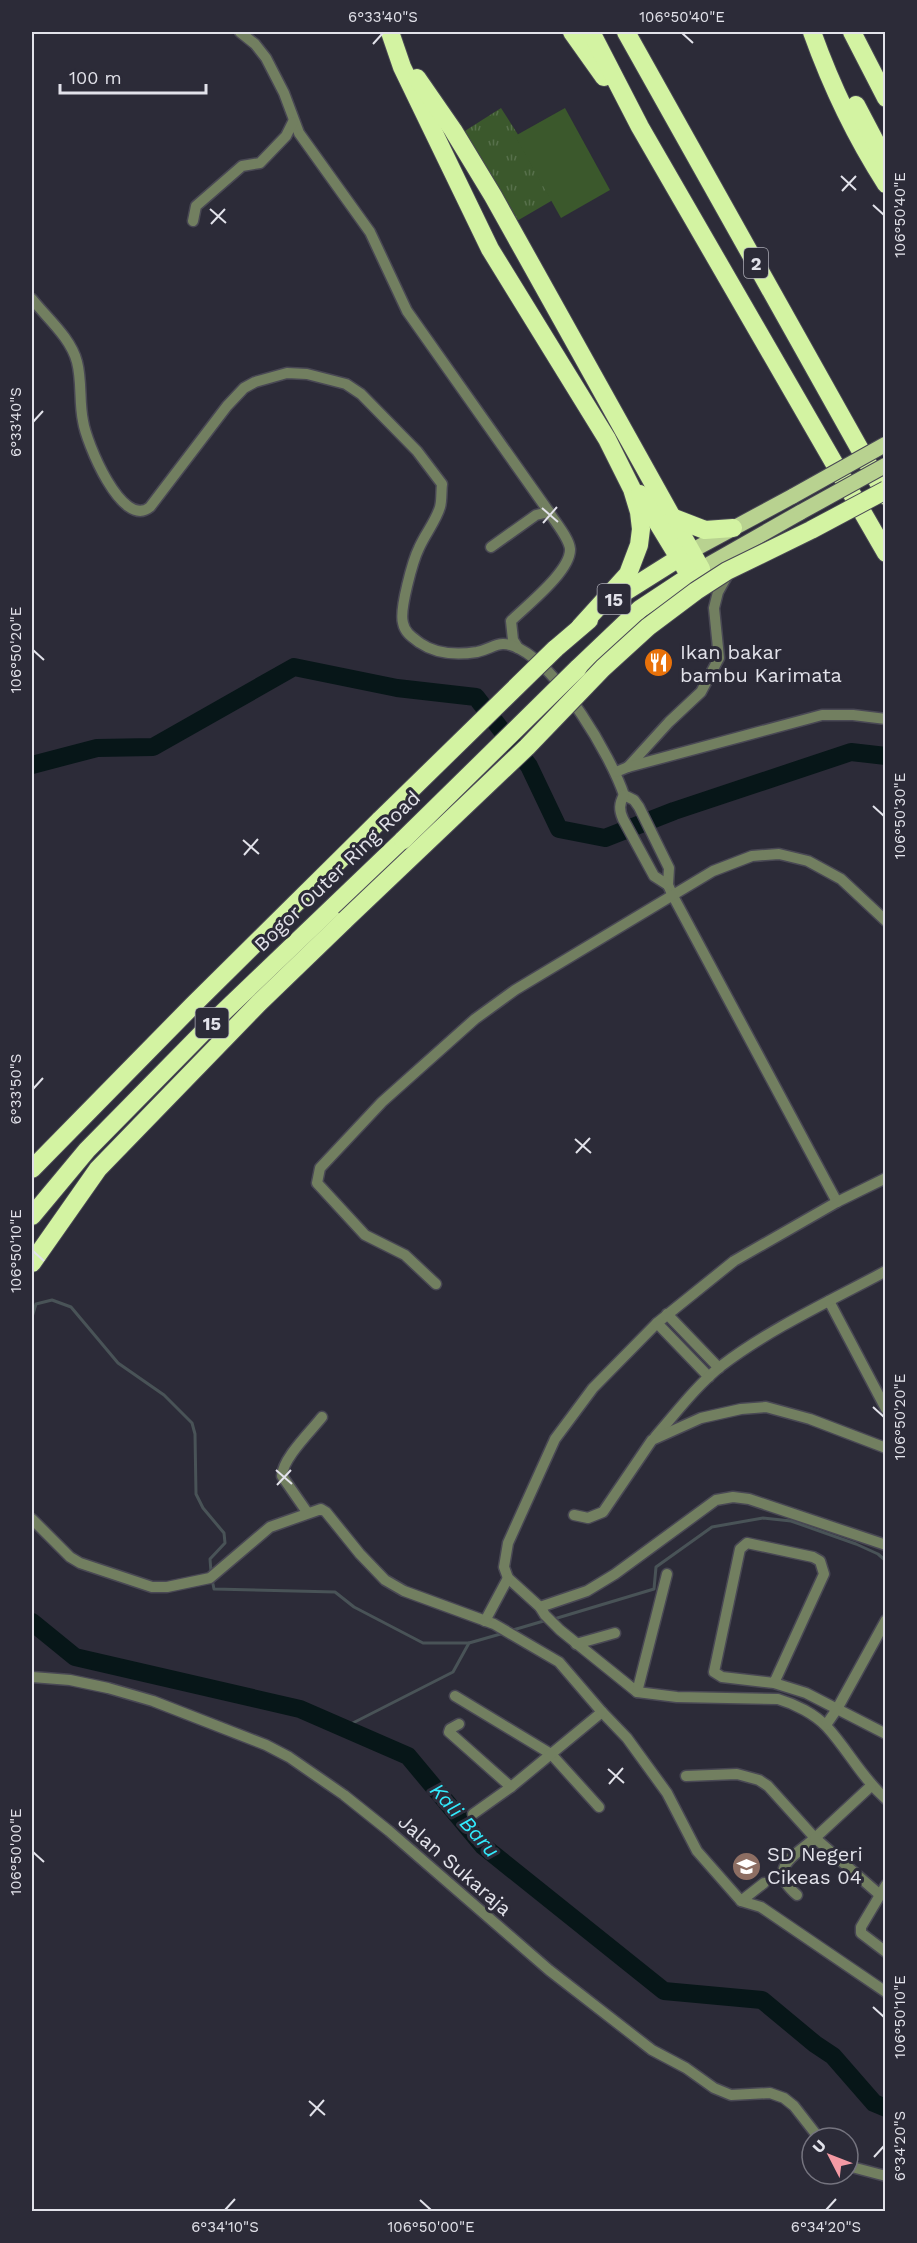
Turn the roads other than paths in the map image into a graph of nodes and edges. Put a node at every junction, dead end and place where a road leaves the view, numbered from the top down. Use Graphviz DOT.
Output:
graph roads {
  1 [pos="240,32"];
  2 [pos="390,32"];
  3 [pos="402,32"];
  4 [pos="572,32"];
  5 [pos="591,32"];
  6 [pos="626,32"];
  7 [pos="812,32"];
  8 [pos="825,32"];
  9 [pos="852,32"];
  10 [pos="885,98"];
  11 [pos="293,122"];
  12 [pos="640,127"];
  13 [pos="885,162"];
  14 [pos="885,184"];
  15 [pos="193,220"];
  16 [pos="32,299"];
  17 [pos="607,439"];
  18 [pos="885,444"];
  19 [pos="885,465"];
  20 [pos="885,490"];
  21 [pos="885,496"];
  22 [pos="549,512"];
  23 [pos="674,518"];
  24 [pos="734,528"];
  25 [pos="491,547"];
  26 [pos="885,553"];
  27 [pos="685,555"];
  28 [pos="724,555"];
  29 [pos="695,572"];
  30 [pos="580,627"];
  31 [pos="518,648"];
  32 [pos="885,718"];
  33 [pos="628,767"];
  34 [pos="616,772"];
  35 [pos="624,795"];
  36 [pos="668,885"];
  37 [pos="673,896"];
  38 [pos="885,921"];
  39 [pos="32,1169"];
  40 [pos="885,1178"];
  41 [pos="837,1202"];
  42 [pos="32,1216"];
  43 [pos="32,1263"];
  44 [pos="885,1270"];
  45 [pos="436,1284"];
  46 [pos="829,1301"];
  47 [pos="667,1314"];
  48 [pos="657,1323"];
  49 [pos="719,1368"];
  50 [pos="710,1377"];
  51 [pos="885,1409"];
  52 [pos="322,1417"];
  53 [pos="652,1440"];
  54 [pos="885,1448"];
  55 [pos="307,1512"];
  56 [pos="574,1515"];
  57 [pos="32,1519"];
  58 [pos="885,1545"];
  59 [pos="667,1574"];
  60 [pos="508,1578"];
  61 [pos="543,1611"];
  62 [pos="885,1620"];
  63 [pos="490,1623"];
  64 [pos="615,1633"];
  65 [pos="576,1644"];
  66 [pos="32,1677"];
  67 [pos="774,1683"];
  68 [pos="637,1692"];
  69 [pos="455,1696"];
  70 [pos="837,1709"];
  71 [pos="602,1712"];
  72 [pos="459,1724"];
  73 [pos="826,1725"];
  74 [pos="885,1734"];
  75 [pos="551,1754"];
  76 [pos="686,1776"];
  77 [pos="871,1786"];
  78 [pos="512,1787"];
  79 [pos="885,1799"];
  80 [pos="599,1807"];
  81 [pos="473,1814"];
  82 [pos="815,1838"];
  83 [pos="764,1883"];
  84 [pos="883,1890"];
  85 [pos="797,1895"];
  86 [pos="741,1901"];
  87 [pos="885,1952"];
  88 [pos="885,1992"];
  89 [pos="810,2126"];
  90 [pos="860,2169"];
  91 [pos="885,2176"];
  1 -- 11 [label="street"];
  2 -- 17 [label="highway"];
  3 -- 23 [label="highway"];
  4 -- 12 [label="highway"];
  5 -- 12 [label="highway, 2"];
  6 -- 21 [label="highway, 2"];
  7 -- 14 [label="highway"];
  8 -- 13 [label="highway"];
  9 -- 10 [label="highway"];
  11 -- 15 [label="street"];
  11 -- 22 [label="street"];
  12 -- 26 [label="highway, 2"];
  16 -- 31 [label="street"];
  17 -- 27 [label="highway"];
  17 -- 30 [label="highway"];
  18 -- 24 [label="main road, bridge"];
  19 -- 28 [label="main road, bridge"];
  20 -- 43 [label="highway, bridge"];
  22 -- 25 [label="street"];
  22 -- 31 [label="street"];
  23 -- 24 [label="highway"];
  23 -- 27 [label="highway"];
  24 -- 27 [label="main road"];
  27 -- 29 [label="highway"];
  27 -- 30 [label="highway, Bogor Outer Ring Road / 15"];
  28 -- 29 [label="main road"];
  28 -- 33 [label="street"];
  29 -- 42 [label="highway, Bogor Outer Ring Road / 15, bridge"];
  30 -- 39 [label="highway, Bogor Outer Ring Road / 15, bridge"];
  31 -- 34 [label="street"];
  32 -- 33 [label="street"];
  33 -- 34 [label="street"];
  34 -- 35 [label="street"];
  35 -- 36 [label="street"];
  35 -- 36 [label="street"];
  36 -- 37 [label="street"];
  37 -- 38 [label="street"];
  37 -- 41 [label="street"];
  37 -- 45 [label="street"];
  40 -- 41 [label="street"];
  41 -- 47 [label="street"];
  44 -- 46 [label="street"];
  46 -- 49 [label="street"];
  46 -- 51 [label="street"];
  47 -- 48 [label="street"];
  47 -- 49 [label="street"];
  48 -- 50 [label="street"];
  48 -- 60 [label="street"];
  49 -- 50 [label="street"];
  50 -- 53 [label="street"];
  52 -- 55 [label="street"];
  53 -- 54 [label="street"];
  53 -- 56 [label="street"];
  55 -- 57 [label="street"];
  55 -- 63 [label="street"];
  58 -- 61 [label="street"];
  59 -- 68 [label="street"];
  60 -- 61 [label="street"];
  60 -- 63 [label="street"];
  61 -- 65 [label="street"];
  62 -- 70 [label="street"];
  63 -- 71 [label="street"];
  64 -- 65 [label="street"];
  65 -- 68 [label="street"];
  66 -- 89 [label="street, Jalan Sukaraja"];
  67 -- 67 [label="street"];
  67 -- 70 [label="street"];
  68 -- 73 [label="street"];
  69 -- 75 [label="street"];
  70 -- 73 [label="street"];
  70 -- 74 [label="street"];
  71 -- 75 [label="street"];
  71 -- 86 [label="street"];
  72 -- 78 [label="street"];
  73 -- 77 [label="street"];
  75 -- 78 [label="street"];
  75 -- 80 [label="street"];
  76 -- 82 [label="street"];
  77 -- 79 [label="street"];
  77 -- 82 [label="street"];
  78 -- 81 [label="street"];
  82 -- 84 [label="street"];
  82 -- 85 [label="street"];
  83 -- 86 [label="street"];
  84 -- 87 [label="street"];
  86 -- 88 [label="street"];
  90 -- 91 [label="street"];
}
